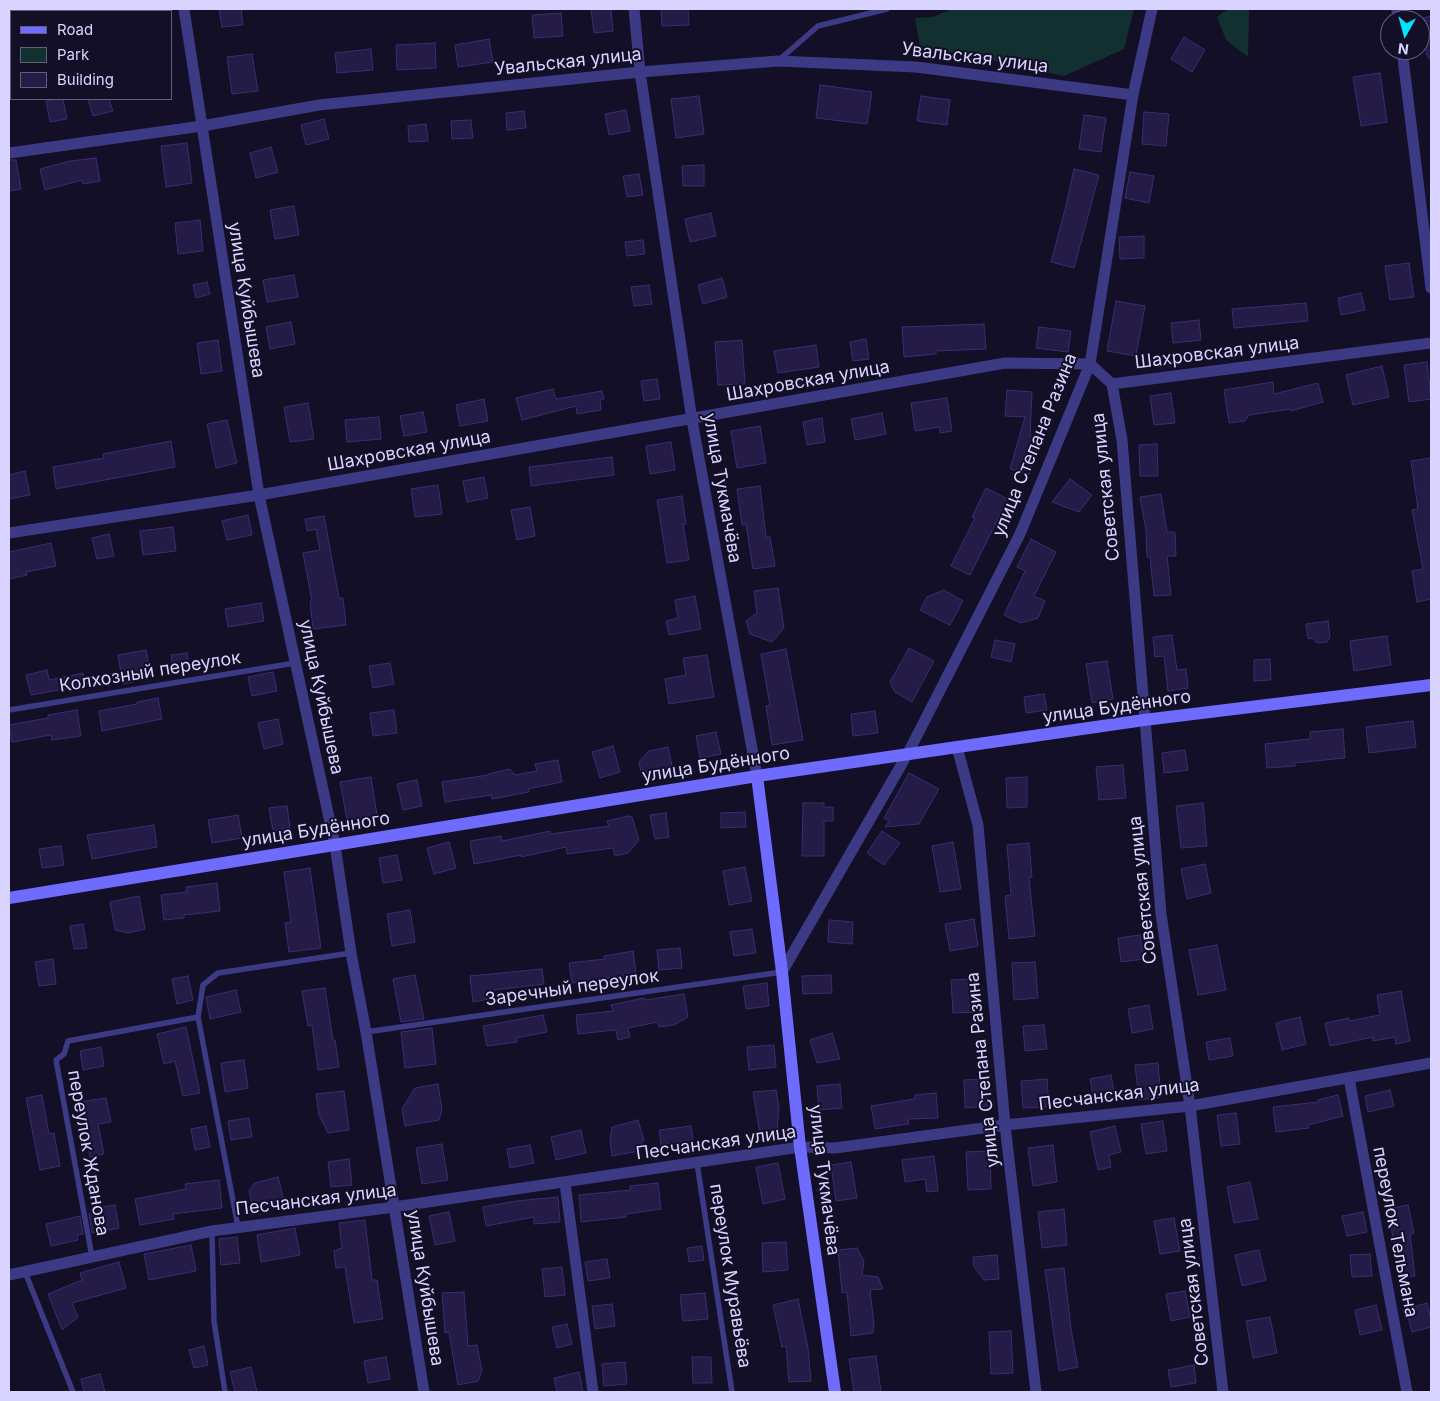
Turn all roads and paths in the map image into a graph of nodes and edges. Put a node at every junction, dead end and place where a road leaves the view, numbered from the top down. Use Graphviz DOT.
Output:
graph roads {
  1 [pos="184,9"];
  2 [pos="634,9"];
  3 [pos="887,9"];
  4 [pos="1152,9"];
  5 [pos="778,60"];
  6 [pos="1403,60"];
  7 [pos="640,72"];
  8 [pos="1133,95"];
  9 [pos="202,126"];
  10 [pos="9,153"];
  11 [pos="1431,288"];
  12 [pos="1431,343"];
  13 [pos="1090,364"];
  14 [pos="1112,384"];
  15 [pos="692,420"];
  16 [pos="259,496"];
  17 [pos="9,533"];
  18 [pos="296,663"];
  19 [pos="1431,685"];
  20 [pos="9,710"];
  21 [pos="1144,720"];
  22 [pos="957,747"];
  23 [pos="907,755"];
  24 [pos="757,776"];
  25 [pos="335,845"];
  26 [pos="9,898"];
  27 [pos="351,953"];
  28 [pos="782,972"];
  29 [pos="198,1016"];
  30 [pos="366,1032"];
  31 [pos="1431,1063"];
  32 [pos="1349,1078"];
  33 [pos="1190,1106"];
  34 [pos="1005,1125"];
  35 [pos="800,1148"];
  36 [pos="697,1163"];
  37 [pos="566,1182"];
  38 [pos="394,1207"];
  39 [pos="238,1228"];
  40 [pos="212,1231"];
  41 [pos="92,1257"];
  42 [pos="25,1272"];
  43 [pos="9,1275"];
  44 [pos="73,1392"];
  45 [pos="225,1392"];
  46 [pos="424,1392"];
  47 [pos="593,1392"];
  48 [pos="732,1392"];
  49 [pos="835,1392"];
  50 [pos="1036,1392"];
  51 [pos="1223,1392"];
  52 [pos="1407,1392"];
  1 -- 9 [label="street, улица Куйбышева"];
  2 -- 7 [label="street, улица Тукмачёва"];
  3 -- 5 [label="lane"];
  4 -- 8 [label="street, улица Степана Разина"];
  5 -- 7 [label="street, Увальская улица"];
  5 -- 8 [label="street, Увальская улица"];
  6 -- 11 [label="street"];
  7 -- 9 [label="street, Увальская улица"];
  7 -- 15 [label="street, улица Тукмачёва"];
  8 -- 13 [label="street, улица Степана Разина"];
  9 -- 10 [label="street, Увальская улица"];
  9 -- 16 [label="street, улица Куйбышева"];
  12 -- 14 [label="street, Шахровская улица"];
  13 -- 14 [label="street, Шахровская улица"];
  13 -- 15 [label="street, Шахровская улица"];
  13 -- 23 [label="street, улица Степана Разина"];
  14 -- 21 [label="street, Советская улица"];
  15 -- 16 [label="street, Шахровская улица"];
  15 -- 24 [label="street, улица Тукмачёва"];
  16 -- 17 [label="street, Шахровская улица"];
  16 -- 18 [label="street, улица Куйбышева"];
  18 -- 20 [label="lane, Колхозный переулок"];
  18 -- 25 [label="street, улица Куйбышева"];
  19 -- 21 [label="street, улица Будённого"];
  21 -- 22 [label="street, улица Будённого"];
  21 -- 33 [label="street, Советская улица"];
  22 -- 23 [label="street, улица Будённого"];
  22 -- 34 [label="street, улица Степана Разина"];
  23 -- 24 [label="street, улица Будённого"];
  23 -- 28 [label="street"];
  24 -- 25 [label="street, улица Будённого"];
  24 -- 28 [label="street, улица Тукмачёва"];
  25 -- 26 [label="street, улица Будённого"];
  25 -- 27 [label="street, улица Куйбышева"];
  27 -- 29 [label="lane"];
  27 -- 30 [label="street, улица Куйбышева"];
  28 -- 30 [label="lane, Заречный переулок"];
  28 -- 35 [label="street, улица Тукмачёва"];
  29 -- 39 [label="lane"];
  29 -- 41 [label="lane, переулок Жданова"];
  30 -- 38 [label="street, улица Куйбышева"];
  31 -- 32 [label="street, Песчанская улица"];
  32 -- 33 [label="street, Песчанская улица"];
  32 -- 52 [label="street, переулок Тельмана"];
  33 -- 34 [label="street, Песчанская улица"];
  33 -- 51 [label="street, Советская улица"];
  34 -- 35 [label="street, Песчанская улица"];
  34 -- 50 [label="street, улица Степана Разина"];
  35 -- 36 [label="street, Песчанская улица"];
  35 -- 49 [label="street, улица Тукмачёва"];
  36 -- 37 [label="street, Песчанская улица"];
  36 -- 48 [label="lane, переулок Муравьёва"];
  37 -- 38 [label="street, Песчанская улица"];
  37 -- 47 [label="street"];
  38 -- 39 [label="street, Песчанская улица"];
  38 -- 46 [label="street, улица Куйбышева"];
  39 -- 40 [label="street, Песчанская улица"];
  40 -- 41 [label="street, Песчанская улица"];
  40 -- 45 [label="lane"];
  41 -- 42 [label="street, Песчанская улица"];
  42 -- 43 [label="street, Песчанская улица"];
  42 -- 44 [label="lane"];
}
